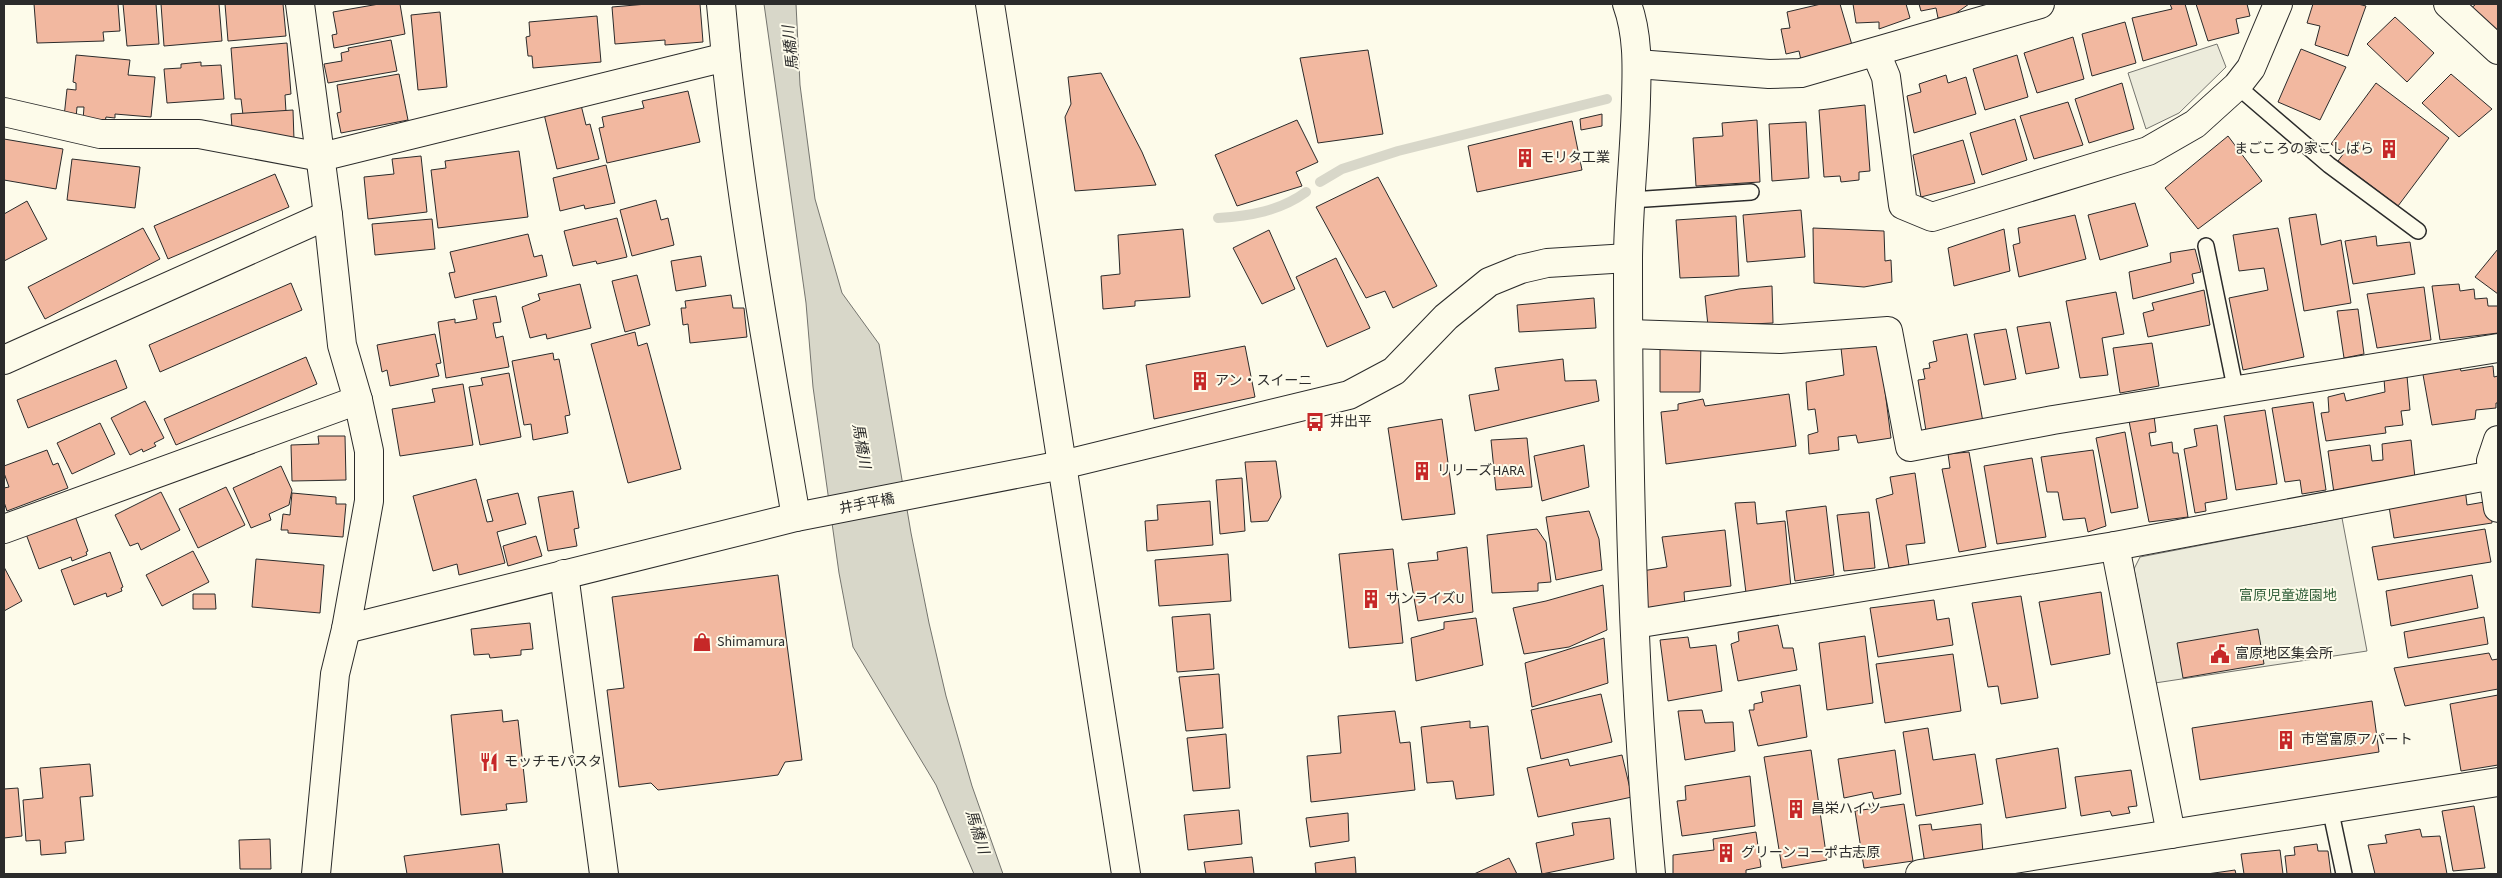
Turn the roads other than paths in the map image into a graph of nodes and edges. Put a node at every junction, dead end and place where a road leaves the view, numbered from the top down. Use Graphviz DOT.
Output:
graph roads {
  1 [pos="300,4"];
  2 [pos="722,4"];
  3 [pos="990,4"];
  4 [pos="1627,4"];
  5 [pos="2040,4"];
  6 [pos="2278,4"];
  7 [pos="2448,4"];
  8 [pos="2498,50"];
  9 [pos="1876,53"];
  10 [pos="726,57"];
  11 [pos="1637,64"];
  12 [pos="2237,86"];
  13 [pos="4,112"];
  14 [pos="321,157"];
  15 [pos="1750,192"];
  16 [pos="1631,200"];
  17 [pos="328,215"];
  18 [pos="2418,232"];
  19 [pos="2206,246"];
  20 [pos="1628,258"];
  21 [pos="1629,334"];
  22 [pos="2498,348"];
  23 [pos="4,360"];
  24 [pos="2236,392"];
  25 [pos="358,400"];
  26 [pos="2498,440"];
  27 [pos="1062,465"];
  28 [pos="2493,475"];
  29 [pos="2498,508"];
  30 [pos="801,517"];
  31 [pos="4,529"];
  32 [pos="2115,546"];
  33 [pos="564,574"];
  34 [pos="1635,624"];
  35 [pos="346,629"];
  36 [pos="2498,782"];
  37 [pos="2330,808"];
  38 [pos="2171,834"];
  39 [pos="316,874"];
  40 [pos="604,874"];
  41 [pos="1126,874"];
  42 [pos="1651,874"];
  43 [pos="1920,874"];
  44 [pos="2344,874"];
  1 -- 14 [label="street"];
  2 -- 10 [label="street"];
  3 -- 27 [label="street"];
  4 -- 11 [label="street"];
  5 -- 9 [label="street"];
  6 -- 12 [label="street"];
  7 -- 8 [label="street"];
  9 -- 11 [label="street"];
  9 -- 12 [label="street"];
  10 -- 14 [label="street"];
  10 -- 30 [label="street"];
  11 -- 16 [label="street"];
  12 -- 18 [label="lane"];
  13 -- 14 [label="street"];
  14 -- 17 [label="street"];
  15 -- 16 [label="lane"];
  16 -- 20 [label="street"];
  17 -- 23 [label="street"];
  17 -- 25 [label="street"];
  19 -- 24 [label="lane"];
  20 -- 21 [label="street"];
  20 -- 27 [label="street, 井手平橋"];
  21 -- 24 [label="street"];
  21 -- 34 [label="street"];
  22 -- 24 [label="street"];
  25 -- 31 [label="street"];
  25 -- 35 [label="street"];
  26 -- 28 [label="street"];
  27 -- 30 [label="street, 井手平橋"];
  27 -- 41 [label="street"];
  28 -- 29 [label="street"];
  28 -- 32 [label="street"];
  30 -- 33 [label="street, 井手平橋"];
  32 -- 34 [label="street"];
  32 -- 38 [label="street"];
  33 -- 35 [label="street, 井手平橋"];
  33 -- 40 [label="street"];
  34 -- 42 [label="street"];
  35 -- 39 [label="street"];
  36 -- 37 [label="street"];
  37 -- 38 [label="street"];
  37 -- 44 [label="lane"];
  38 -- 43 [label="street"];
}
